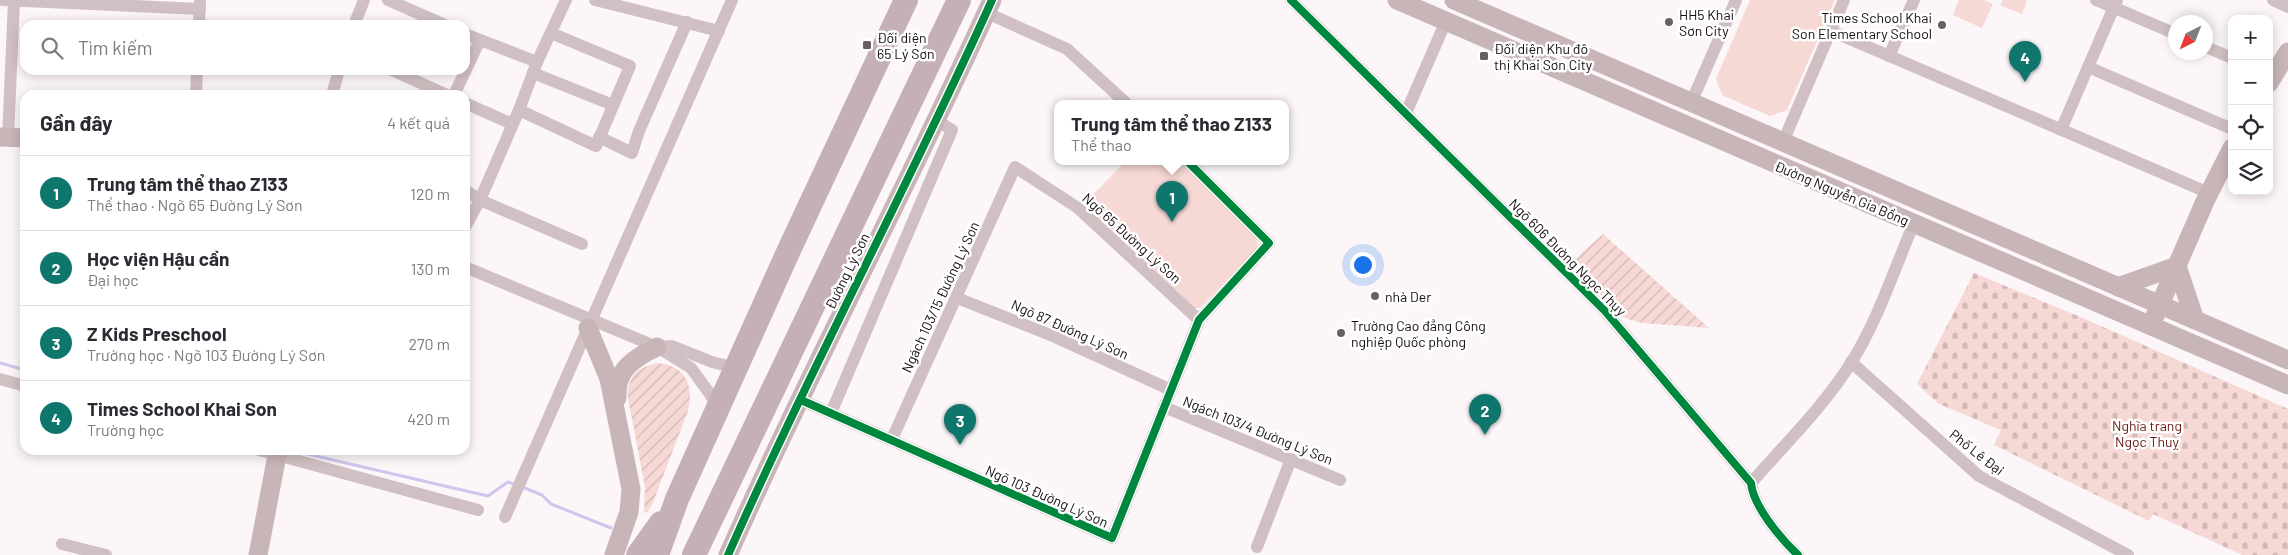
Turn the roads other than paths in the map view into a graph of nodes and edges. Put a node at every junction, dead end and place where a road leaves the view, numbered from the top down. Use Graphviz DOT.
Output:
graph roads {
  1 [pos="3,0"];
  2 [pos="14,0"];
  3 [pos="364,0"];
  4 [pos="388,0"];
  5 [pos="566,0"];
  6 [pos="595,0"];
  7 [pos="732,0"];
  8 [pos="906,0"];
  9 [pos="959,0"];
  10 [pos="1291,0"];
  11 [pos="1397,0"];
  12 [pos="1454,0"];
  13 [pos="1736,0"];
  14 [pos="1844,0"];
  15 [pos="1914,0"];
  16 [pos="2096,0"];
  17 [pos="2273,0"];
  18 [pos="2116,4"];
  19 [pos="200,5"];
  20 [pos="989,6"];
  21 [pos="2288,7"];
  22 [pos="199,20"];
  23 [pos="356,20"];
  24 [pos="434,20"];
  25 [pos="687,22"];
  26 [pos="1446,22"];
  27 [pos="2168,30"];
  28 [pos="719,31"];
  29 [pos="1831,31"];
  30 [pos="551,33"];
  31 [pos="470,36"];
  32 [pos="480,40"];
  33 [pos="2213,50"];
  34 [pos="2288,52"];
  35 [pos="1889,56"];
  36 [pos="2228,56"];
  37 [pos="470,61"];
  38 [pos="535,67"];
  39 [pos="2088,67"];
  40 [pos="197,75"];
  41 [pos="338,75"];
  42 [pos="403,75"];
  43 [pos="463,75"];
  44 [pos="2273,75"];
  45 [pos="196,90"];
  46 [pos="333,90"];
  47 [pos="436,90"];
  48 [pos="456,90"];
  49 [pos="1123,100"];
  50 [pos="1691,103"];
  51 [pos="470,105"];
  52 [pos="614,105"];
  53 [pos="519,110"];
  54 [pos="1406,113"];
  55 [pos="936,120"];
  56 [pos="1682,123"];
  57 [pos="512,124"];
  58 [pos="2228,127"];
  59 [pos="2061,130"];
  60 [pos="11,137"];
  61 [pos="597,142"];
  62 [pos="1783,142"];
  63 [pos="2231,150"];
  64 [pos="1774,163"];
  65 [pos="1191,165"];
  66 [pos="1015,167"];
  67 [pos="470,193"];
  68 [pos="2209,193"];
  69 [pos="480,200"];
  70 [pos="470,218"];
  71 [pos="1914,223"];
  72 [pos="582,244"];
  73 [pos="2177,266"];
  74 [pos="470,269"];
  75 [pos="2118,287"];
  76 [pos="957,298"];
  77 [pos="2160,305"];
  78 [pos="1199,320"];
  79 [pos="2195,320"];
  80 [pos="590,324"];
  81 [pos="2151,326"];
  82 [pos="656,347"];
  83 [pos="2288,360"];
  84 [pos="1851,362"];
  85 [pos="736,368"];
  86 [pos="0,379"];
  87 [pos="20,385"];
  88 [pos="2288,385"];
  89 [pos="1171,390"];
  90 [pos="801,400"];
  91 [pos="1164,407"];
  92 [pos="718,409"];
  93 [pos="831,413"];
  94 [pos="892,439"];
  95 [pos="621,440"];
  96 [pos="278,455"];
  97 [pos="285,455"];
  98 [pos="1290,459"];
  99 [pos="1340,480"];
  100 [pos="1751,483"];
  101 [pos="678,499"];
  102 [pos="478,510"];
  103 [pos="715,513"];
  104 [pos="505,517"];
  105 [pos="62,544"];
  106 [pos="1256,548"];
  107 [pos="106,555"];
  108 [pos="258,555"];
  109 [pos="614,555"];
  110 [pos="638,555"];
  111 [pos="657,555"];
  112 [pos="694,555"];
  113 [pos="704,555"];
  114 [pos="728,555"];
  115 [pos="1798,555"];
  116 [pos="2128,555"];
  1 -- 2 [label="street"];
  2 -- 19 [label="street"];
  2 -- 60 [label="street"];
  3 -- 23 [label="street"];
  4 -- 24 [label="street"];
  5 -- 30 [label="street"];
  6 -- 25 [label="street"];
  7 -- 28 [label="street"];
  8 -- 85 [label="highway"];
  9 -- 103 [label="highway, Đường Lý Sơn"];
  10 -- 54 [label="street, Ngõ 606 Đường Ngọc Thụy"];
  11 -- 26 [label="main road, Đường Nguyễn Gia Bồng"];
  12 -- 50 [label="main road, Đường Nguyễn Gia Bồng"];
  13 -- 50 [label="street"];
  14 -- 29 [label="street"];
  15 -- 35 [label="street"];
  16 -- 18 [label="street"];
  17 -- 21 [label="street"];
  18 -- 27 [label="street"];
  18 -- 39 [label="street"];
  19 -- 22 [label="street"];
  20 -- 49 [label="street"];
  20 -- 55 [label="main road, Đường Lý Sơn"];
  25 -- 28 [label="street"];
  25 -- 61 [label="street"];
  26 -- 54 [label="street"];
  26 -- 56 [label="main road, Đường Nguyễn Gia Bồng"];
  28 -- 80 [label="street"];
  29 -- 35 [label="street"];
  29 -- 62 [label="street"];
  30 -- 38 [label="street"];
  30 -- 52 [label="street"];
  31 -- 32 [label="street"];
  32 -- 37 [label="street"];
  32 -- 38 [label="street"];
  33 -- 36 [label="street"];
  34 -- 44 [label="main road"];
  35 -- 59 [label="street"];
  38 -- 52 [label="street"];
  38 -- 53 [label="street"];
  39 -- 58 [label="street"];
  39 -- 59 [label="street"];
  40 -- 45 [label="street"];
  41 -- 46 [label="street"];
  42 -- 47 [label="street"];
  43 -- 48 [label="street"];
  50 -- 56 [label="main road"];
  50 -- 62 [label="main road, Đường Nguyễn Gia Bồng"];
  51 -- 57 [label="street"];
  52 -- 61 [label="street"];
  53 -- 57 [label="street"];
  53 -- 61 [label="street"];
  54 -- 100 [label="street, Ngõ 606 Đường Ngọc Thụy"];
  55 -- 90 [label="main road, Đường Lý Sơn"];
  55 -- 93 [label="street"];
  56 -- 64 [label="main road, Đường Nguyễn Gia Bồng"];
  57 -- 69 [label="street"];
  59 -- 68 [label="street"];
  62 -- 64 [label="main road"];
  62 -- 75 [label="main road, Đường Nguyễn Gia Bồng"];
  63 -- 68 [label="main road"];
  64 -- 71 [label="main road, Đường Nguyễn Gia Bồng"];
  65 -- 78 [label="street, Ngõ 103 Đường Lý Sơn"];
  66 -- 76 [label="street, Ngách 103/15 Đường Lý Sơn"];
  66 -- 78 [label="street, Ngõ 65 Đường Lý Sơn"];
  67 -- 69 [label="street"];
  68 -- 73 [label="main road"];
  69 -- 70 [label="street"];
  69 -- 72 [label="street"];
  71 -- 81 [label="main road, Đường Nguyễn Gia Bồng"];
  71 -- 84 [label="street"];
  73 -- 75 [label="main road"];
  73 -- 77 [label="main road"];
  73 -- 79 [label="main road"];
  74 -- 80 [label="street"];
  75 -- 77 [label="main road, Đường Nguyễn Gia Bồng"];
  76 -- 89 [label="street, Ngõ 87 Đường Lý Sơn"];
  76 -- 94 [label="street, Ngách 103/15 Đường Lý Sơn"];
  77 -- 79 [label="main road, Đường Nguyễn Gia Bồng"];
  77 -- 81 [label="main road"];
  78 -- 89 [label="street, Ngõ 103 Đường Lý Sơn"];
  79 -- 83 [label="main road, Đường Nguyễn Gia Bồng"];
  80 -- 82 [label="street"];
  80 -- 95 [label="main road"];
  80 -- 104 [label="street"];
  81 -- 88 [label="main road, Đường Nguyễn Gia Bồng"];
  82 -- 85 [label="street"];
  82 -- 92 [label="street"];
  82 -- 95 [label="main road"];
  84 -- 100 [label="street"];
  84 -- 116 [label="street, Phố Lê Đại"];
  85 -- 92 [label="highway"];
  86 -- 87 [label="street"];
  89 -- 91 [label="street, Ngõ 103 Đường Lý Sơn"];
  90 -- 93 [label="street, Ngõ 103 Đường Lý Sơn"];
  90 -- 114 [label="main road, Đường Lý Sơn"];
  91 -- 94 [label="street, Ngõ 103 Đường Lý Sơn"];
  91 -- 98 [label="street, Ngách 103/4 Đường Lý Sơn"];
  92 -- 101 [label="highway"];
  93 -- 94 [label="street, Ngõ 103 Đường Lý Sơn"];
  95 -- 109 [label="main road"];
  96 -- 108 [label="main road"];
  97 -- 102 [label="street"];
  98 -- 99 [label="street, Ngách 103/4 Đường Lý Sơn"];
  98 -- 106 [label="street"];
  100 -- 115 [label="street, Ngõ 606 Đường Ngọc Thụy"];
  101 -- 110 [label="highway"];
  101 -- 111 [label="highway"];
  103 -- 112 [label="highway, Đường Lý Sơn"];
  103 -- 113 [label="highway, Đường Lý Sơn"];
  105 -- 107 [label="street"];
}
